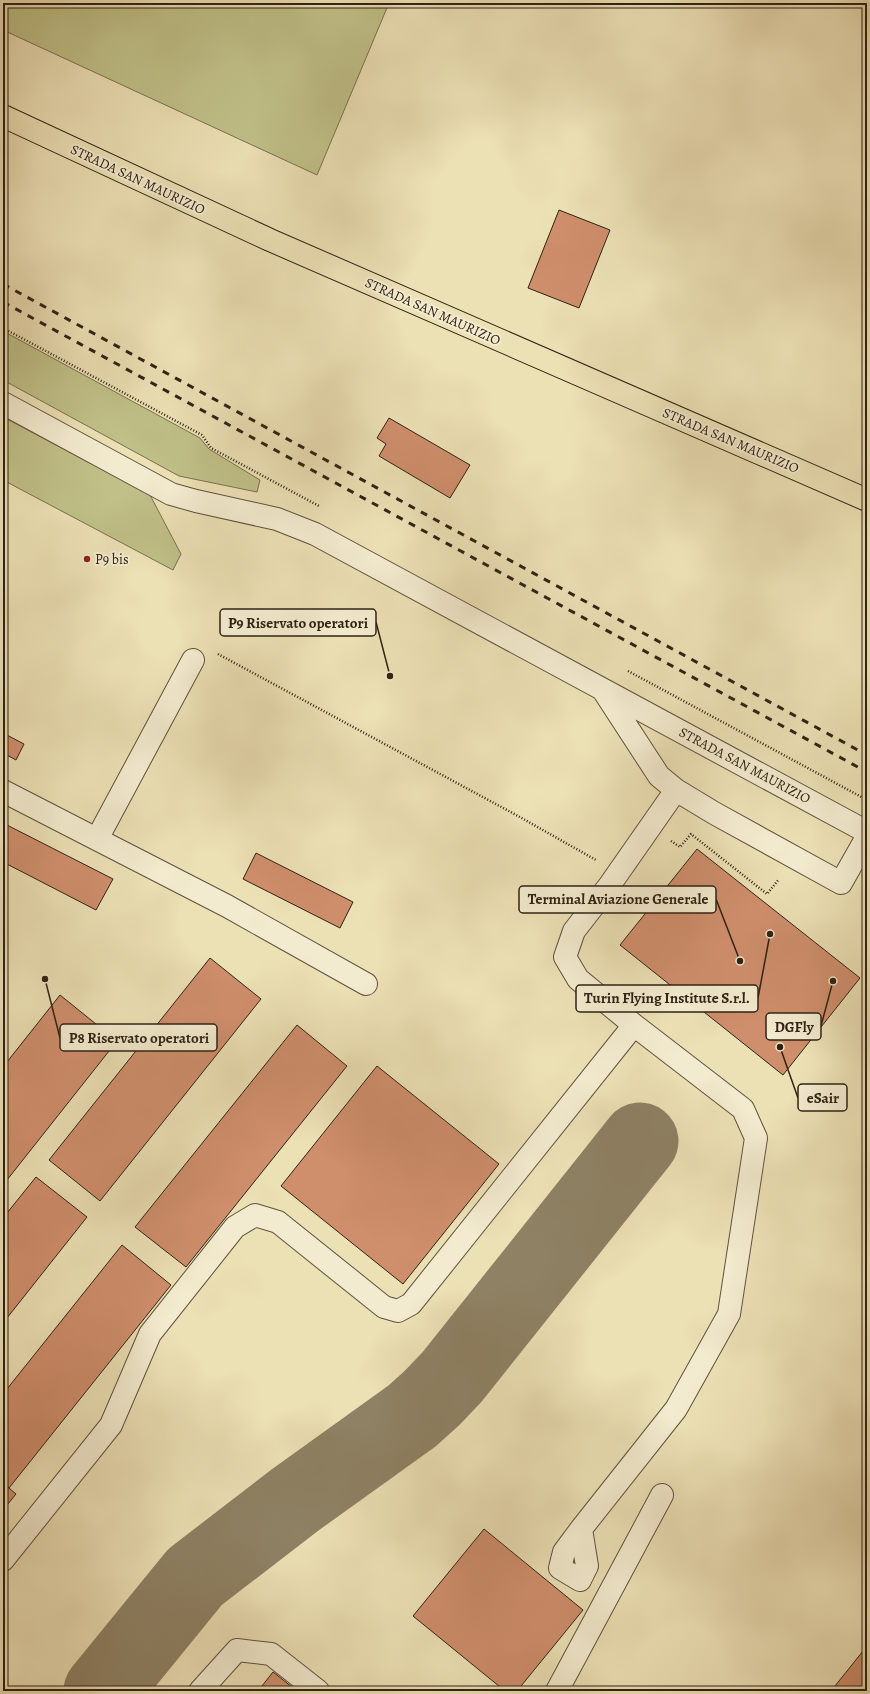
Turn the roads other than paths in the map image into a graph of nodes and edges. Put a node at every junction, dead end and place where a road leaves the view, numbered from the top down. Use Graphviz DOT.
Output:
graph roads {
  1 [pos="3,116"];
  2 [pos="3,403"];
  3 [pos="867,500"];
  4 [pos="193,660"];
  5 [pos="601,688"];
  6 [pos="676,790"];
  7 [pos="3,791"];
  8 [pos="867,832"];
  9 [pos="867,837"];
  10 [pos="96,839"];
  11 [pos="366,984"];
  12 [pos="634,1025"];
  13 [pos="662,1495"];
  14 [pos="581,1529"];
  15 [pos="3,1560"];
  16 [pos="200,1691"];
  17 [pos="318,1691"];
  18 [pos="557,1691"];
  1 -- 3 [label="main road, STRADA SAN MAURIZIO"];
  2 -- 5 [label="street, STRADA SAN MAURIZIO"];
  4 -- 10 [label="street"];
  5 -- 6 [label="street, STRADA SAN MAURIZIO"];
  5 -- 8 [label="street, STRADA SAN MAURIZIO"];
  6 -- 9 [label="street, STRADA SAN MAURIZIO"];
  6 -- 12 [label="street"];
  7 -- 10 [label="street"];
  10 -- 11 [label="street"];
  12 -- 14 [label="street"];
  12 -- 15 [label="street"];
  13 -- 18 [label="street"];
  14 -- 14 [label="street"];
  16 -- 17 [label="street"];
}
